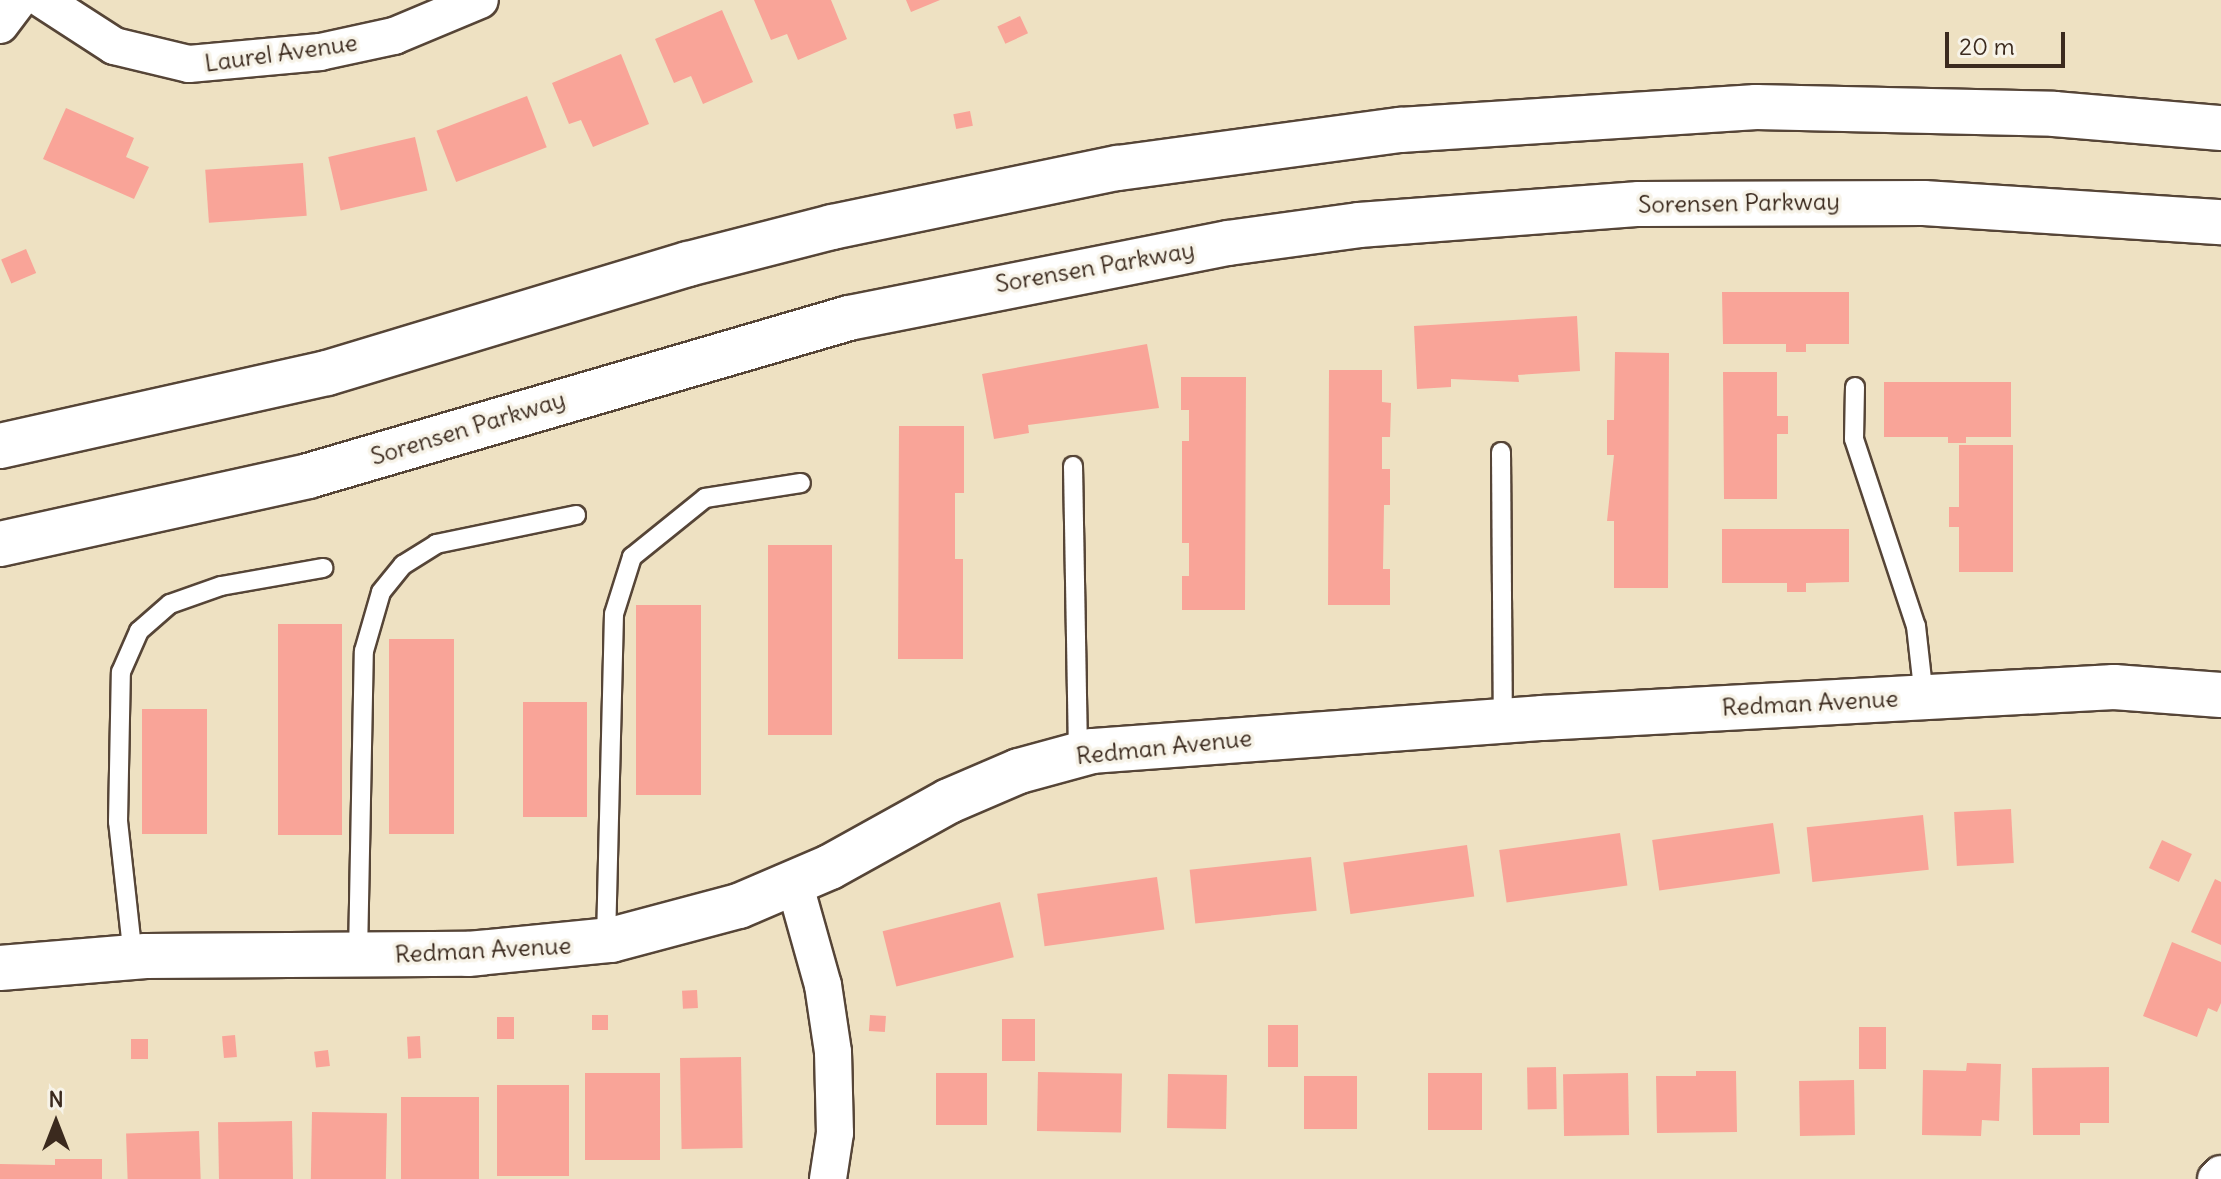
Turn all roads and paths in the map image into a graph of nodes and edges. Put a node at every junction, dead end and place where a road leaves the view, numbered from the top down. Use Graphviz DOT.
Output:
graph roads {
  1 [pos="19,0"];
  2 [pos="43,0"];
  3 [pos="480,0"];
  4 [pos="0,25"];
  5 [pos="2221,128"];
  6 [pos="2221,222"];
  7 [pos="1855,387"];
  8 [pos="0,446"];
  9 [pos="1501,452"];
  10 [pos="1073,466"];
  11 [pos="801,483"];
  12 [pos="576,515"];
  13 [pos="0,544"];
  14 [pos="323,568"];
  15 [pos="2221,695"];
  16 [pos="1924,697"];
  17 [pos="1503,721"];
  18 [pos="1078,755"];
  19 [pos="794,882"];
  20 [pos="606,941"];
  21 [pos="358,955"];
  22 [pos="133,957"];
  23 [pos="0,968"];
  24 [pos="2221,1174"];
  25 [pos="828,1179"];
  26 [pos="2216,1179"];
  1 -- 4 [label="street"];
  2 -- 3 [label="street, Laurel Avenue"];
  5 -- 8 [label="main road"];
  6 -- 13 [label="main road, Sorensen Parkway"];
  7 -- 16 [label="lane"];
  9 -- 17 [label="lane"];
  10 -- 18 [label="lane"];
  11 -- 20 [label="lane"];
  12 -- 21 [label="lane"];
  14 -- 22 [label="lane"];
  15 -- 16 [label="main road, Redman Avenue"];
  16 -- 17 [label="main road, Redman Avenue"];
  17 -- 18 [label="main road, Redman Avenue"];
  18 -- 19 [label="main road, Redman Avenue"];
  19 -- 20 [label="main road, Redman Avenue"];
  19 -- 25 [label="street"];
  20 -- 21 [label="main road, Redman Avenue"];
  21 -- 22 [label="main road, Redman Avenue"];
  22 -- 23 [label="main road, Redman Avenue"];
  24 -- 26 [label="street"];
}
